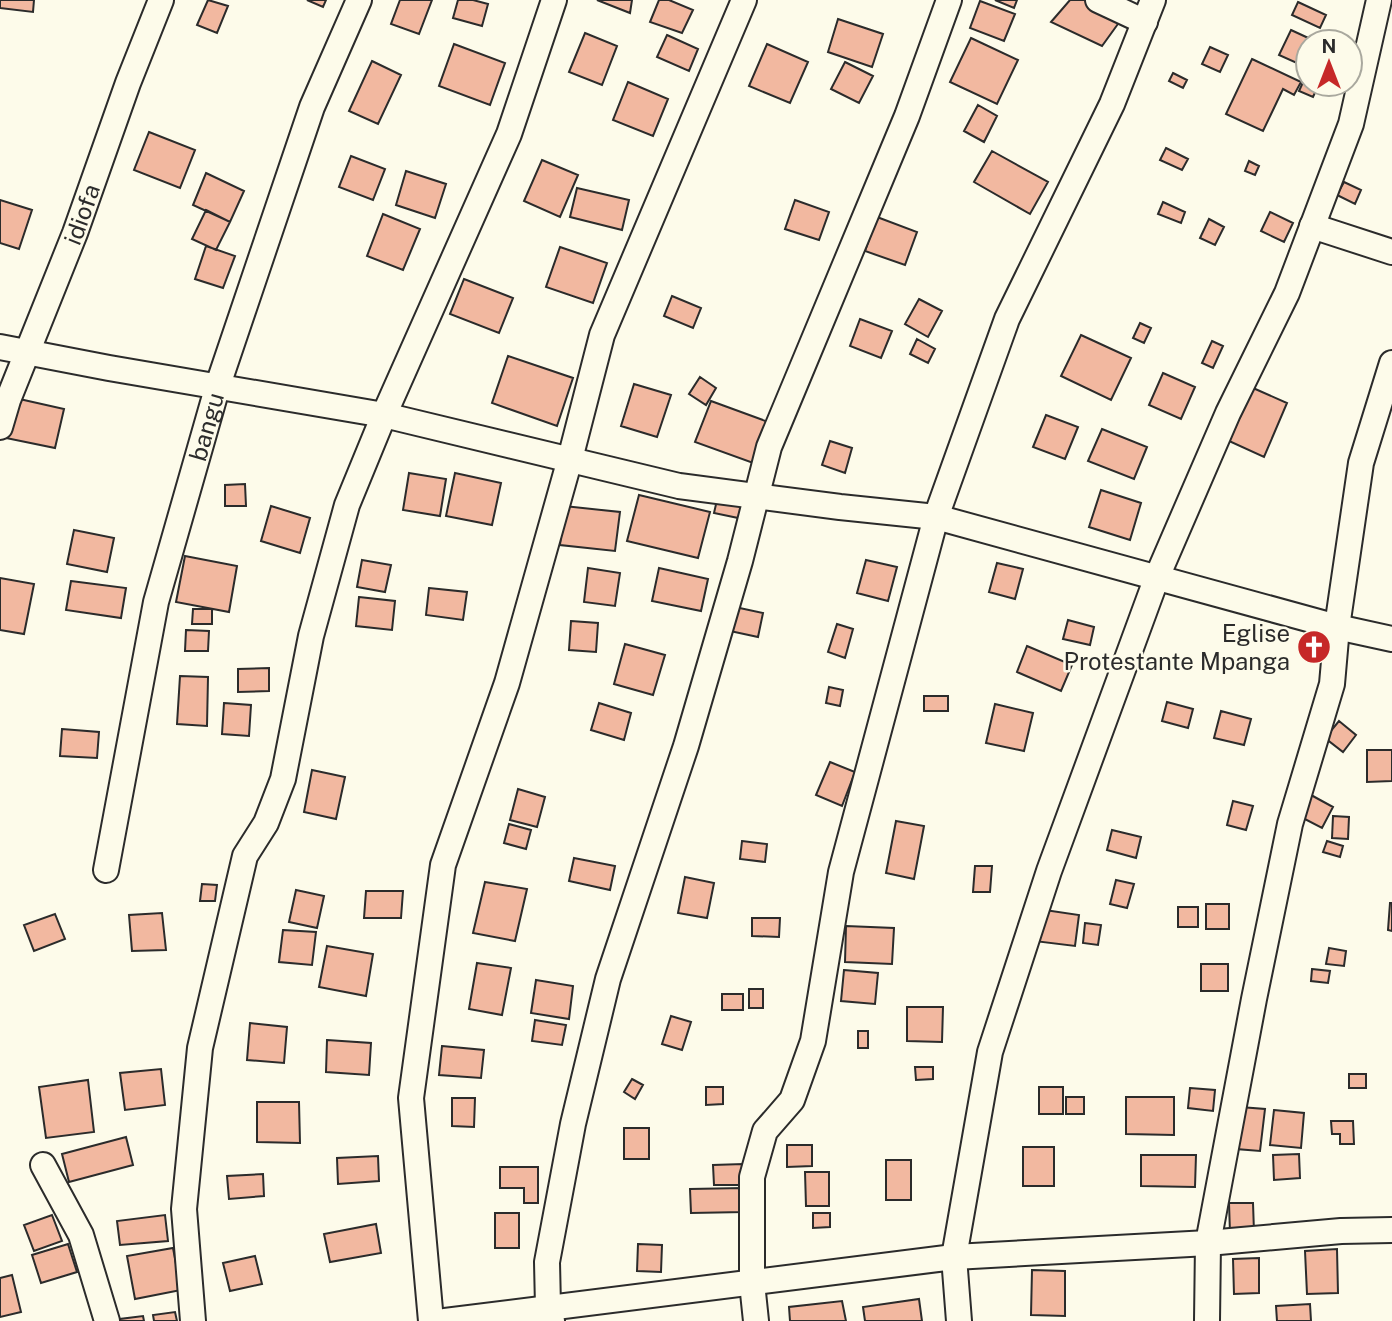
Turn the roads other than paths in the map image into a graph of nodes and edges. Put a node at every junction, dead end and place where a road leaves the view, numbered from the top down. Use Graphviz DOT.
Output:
graph roads {
  1 [pos="161,0"];
  2 [pos="359,0"];
  3 [pos="554,0"];
  4 [pos="744,0"];
  5 [pos="949,0"];
  6 [pos="1098,0"];
  7 [pos="1379,0"];
  8 [pos="1149,11"];
  9 [pos="1312,226"];
  10 [pos="1392,252"];
  11 [pos="0,347"];
  12 [pos="27,352"];
  13 [pos="1392,363"];
  14 [pos="218,385"];
  15 [pos="384,415"];
  16 [pos="0,427"];
  17 [pos="570,459"];
  18 [pos="758,496"];
  19 [pos="936,517"];
  20 [pos="1157,577"];
  21 [pos="1337,626"];
  22 [pos="1392,639"];
  23 [pos="106,870"];
  24 [pos="43,1165"];
  25 [pos="1392,1230"];
  26 [pos="1208,1243"];
  27 [pos="954,1257"];
  28 [pos="752,1283"];
  29 [pos="550,1314"];
  30 [pos="107,1321"];
  31 [pos="193,1321"];
  32 [pos="431,1321"];
  33 [pos="445,1321"];
  34 [pos="756,1321"];
  35 [pos="960,1321"];
  36 [pos="1207,1321"];
  1 -- 12 [label="street, idiofa"];
  2 -- 14 [label="street, bangu"];
  3 -- 15 [label="street"];
  4 -- 17 [label="street"];
  5 -- 18 [label="street"];
  6 -- 8 [label="street"];
  7 -- 9 [label="street"];
  8 -- 19 [label="street"];
  9 -- 10 [label="street"];
  9 -- 20 [label="street"];
  11 -- 12 [label="street"];
  12 -- 14 [label="street"];
  12 -- 16 [label="street, idiofa"];
  13 -- 21 [label="street"];
  14 -- 15 [label="street"];
  14 -- 23 [label="street, bangu"];
  15 -- 17 [label="street"];
  15 -- 31 [label="street"];
  17 -- 18 [label="street"];
  17 -- 32 [label="street"];
  18 -- 19 [label="street"];
  18 -- 29 [label="street"];
  19 -- 20 [label="street"];
  19 -- 28 [label="street"];
  20 -- 21 [label="street"];
  20 -- 27 [label="street"];
  21 -- 22 [label="street"];
  21 -- 26 [label="street"];
  24 -- 30 [label="street"];
  25 -- 26 [label="street"];
  26 -- 27 [label="street"];
  26 -- 36 [label="street"];
  27 -- 28 [label="street"];
  27 -- 35 [label="street"];
  28 -- 29 [label="street"];
  28 -- 34 [label="street"];
  29 -- 33 [label="street"];
}
